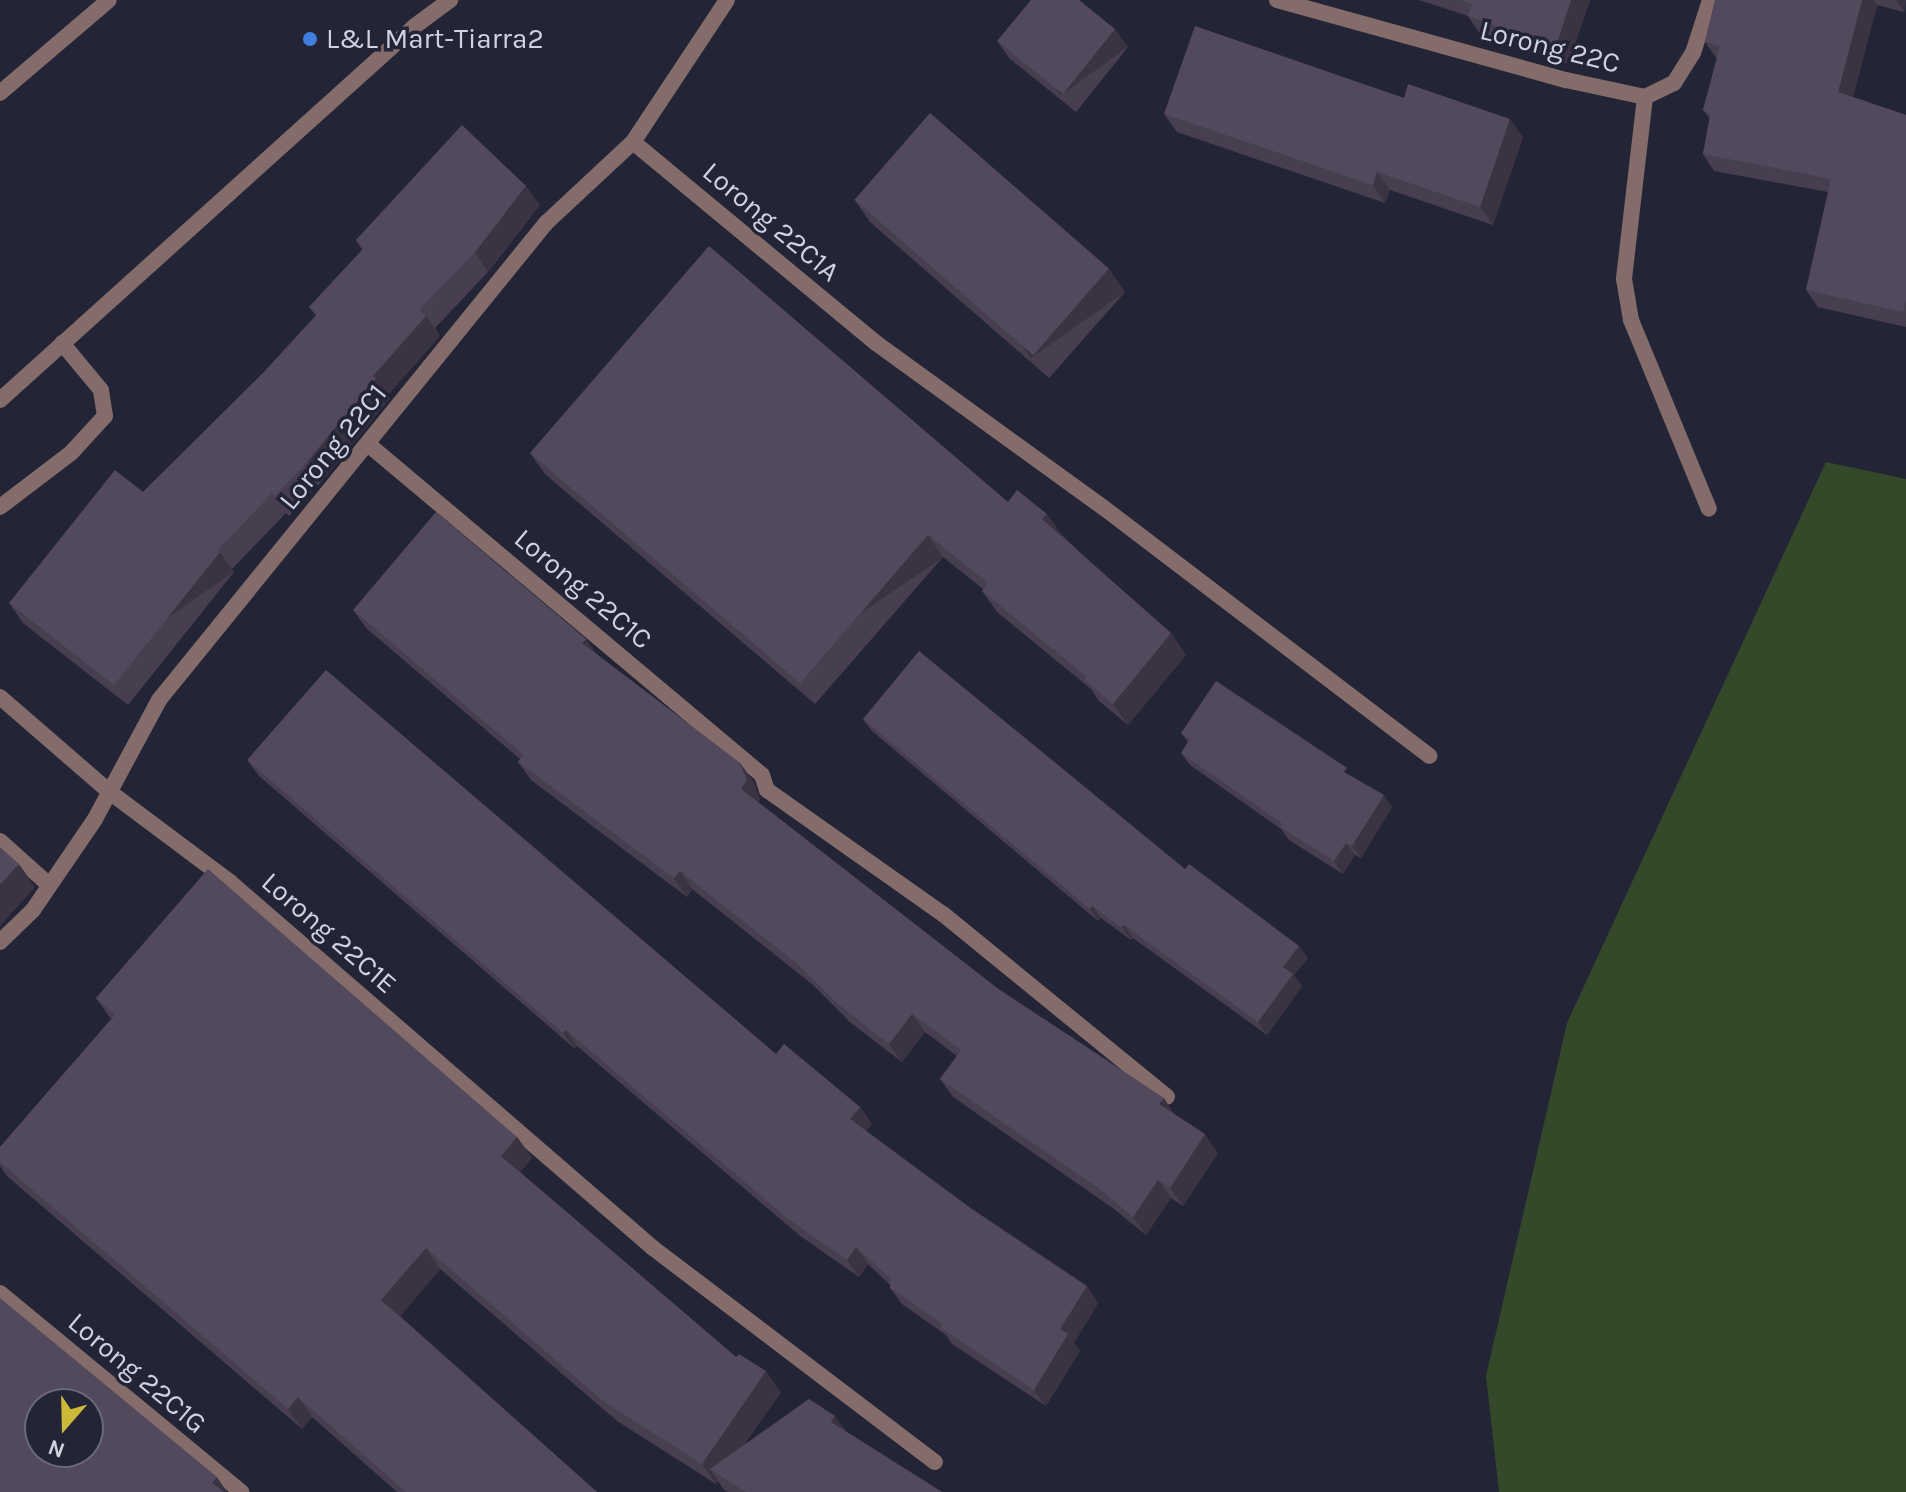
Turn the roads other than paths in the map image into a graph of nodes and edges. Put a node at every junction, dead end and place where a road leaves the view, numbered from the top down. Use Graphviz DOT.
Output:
graph roads {
  1 [pos="109,0"];
  2 [pos="450,0"];
  3 [pos="727,0"];
  4 [pos="1277,0"];
  5 [pos="1710,0"];
  6 [pos="0,93"];
  7 [pos="1645,97"];
  8 [pos="633,142"];
  9 [pos="62,343"];
  10 [pos="0,400"];
  11 [pos="369,445"];
  12 [pos="0,507"];
  13 [pos="1709,509"];
  14 [pos="0,697"];
  15 [pos="1429,756"];
  16 [pos="111,793"];
  17 [pos="0,841"];
  18 [pos="49,885"];
  19 [pos="0,942"];
  20 [pos="1167,1097"];
  21 [pos="0,1293"];
  22 [pos="935,1462"];
  23 [pos="241,1492"];
  1 -- 6 [label="street"];
  2 -- 9 [label="street"];
  3 -- 8 [label="street, Lorong 22C1"];
  4 -- 7 [label="street, Lorong 22C"];
  5 -- 7 [label="street, Lorong 22C"];
  7 -- 13 [label="street"];
  8 -- 11 [label="street, Lorong 22C1"];
  8 -- 15 [label="street, Lorong 22C1A"];
  9 -- 10 [label="street"];
  9 -- 12 [label="street"];
  11 -- 16 [label="street, Lorong 22C1"];
  11 -- 20 [label="street, Lorong 22C1C"];
  14 -- 16 [label="street, Lorong 22C1E"];
  16 -- 18 [label="street, Lorong 22C1"];
  16 -- 22 [label="street, Lorong 22C1E"];
  17 -- 18 [label="street"];
  18 -- 19 [label="street, Lorong 22C1"];
  21 -- 23 [label="street, Lorong 22C1G"];
}
